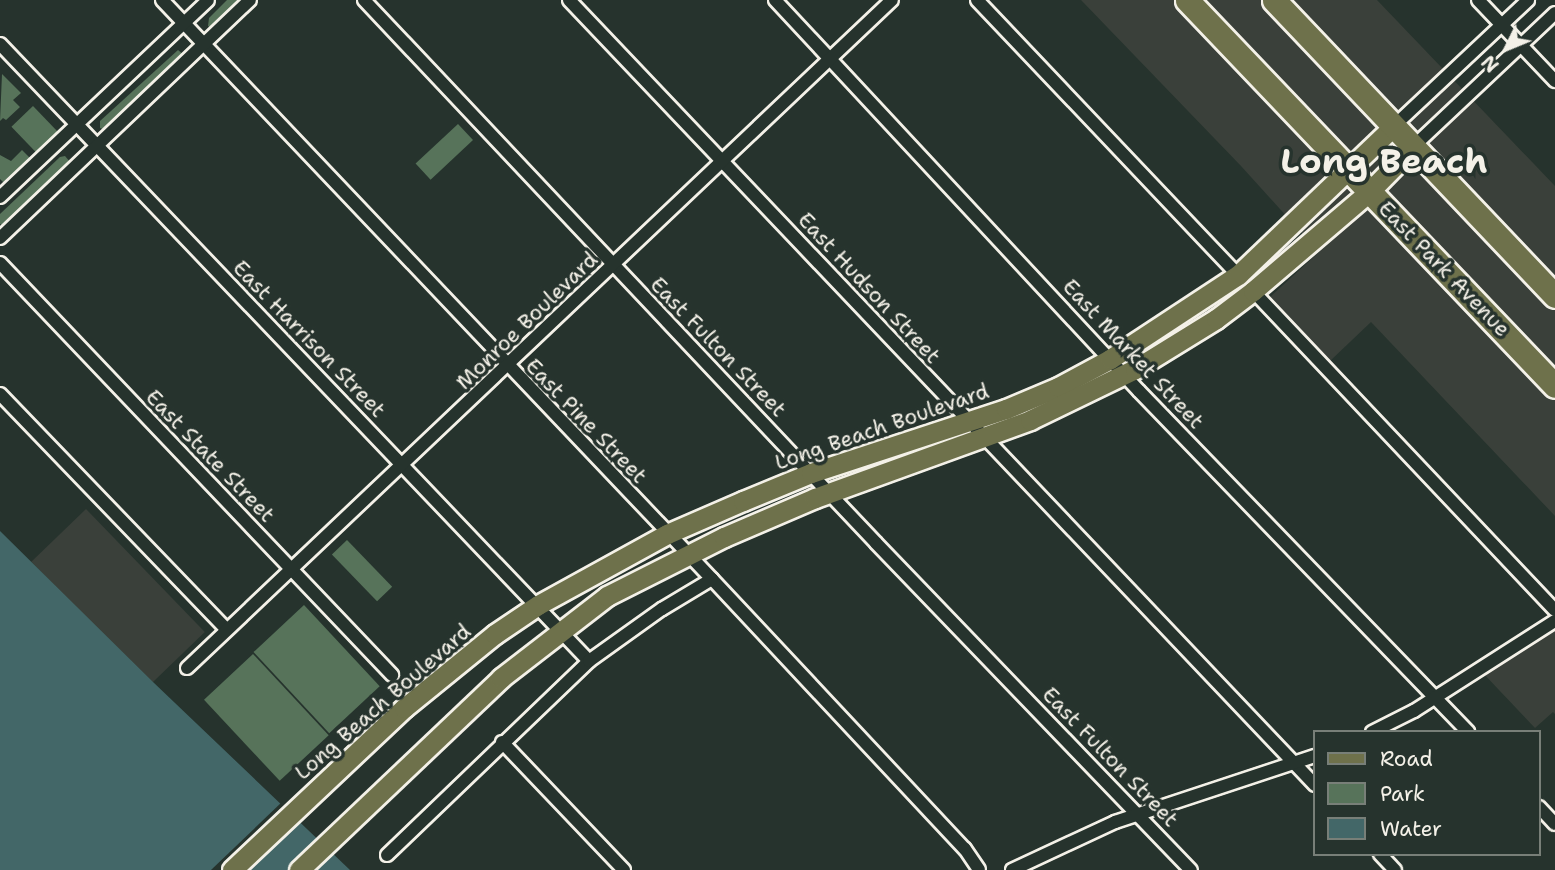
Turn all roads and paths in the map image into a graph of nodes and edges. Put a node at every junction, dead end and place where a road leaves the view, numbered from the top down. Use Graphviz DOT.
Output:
graph roads {
  1 [pos="162,0"];
  2 [pos="208,0"];
  3 [pos="250,0"];
  4 [pos="364,0"];
  5 [pos="569,0"];
  6 [pos="775,0"];
  7 [pos="892,0"];
  8 [pos="977,0"];
  9 [pos="1187,0"];
  10 [pos="1274,0"];
  11 [pos="1478,0"];
  12 [pos="1528,0"];
  13 [pos="1555,13"];
  14 [pos="184,23"];
  15 [pos="1502,25"];
  16 [pos="0,44"];
  17 [pos="204,44"];
  18 [pos="1521,45"];
  19 [pos="830,58"];
  20 [pos="1555,81"];
  21 [pos="76,125"];
  22 [pos="1394,126"];
  23 [pos="97,146"];
  24 [pos="1414,146"];
  25 [pos="723,162"];
  26 [pos="1350,170"];
  27 [pos="1370,191"];
  28 [pos="0,197"];
  29 [pos="0,238"];
  30 [pos="0,263"];
  31 [pos="613,265"];
  32 [pos="1238,275"];
  33 [pos="1253,291"];
  34 [pos="1555,296"];
  35 [pos="1110,359"];
  36 [pos="507,367"];
  37 [pos="1125,375"];
  38 [pos="1555,386"];
  39 [pos="0,394"];
  40 [pos="968,422"];
  41 [pos="983,437"];
  42 [pos="403,463"];
  43 [pos="811,473"];
  44 [pos="828,492"];
  45 [pos="667,534"];
  46 [pos="688,556"];
  47 [pos="291,569"];
  48 [pos="712,579"];
  49 [pos="538,605"];
  50 [pos="1555,610"];
  51 [pos="1555,621"];
  52 [pos="226,629"];
  53 [pos="560,630"];
  54 [pos="589,661"];
  55 [pos="187,668"];
  56 [pos="392,675"];
  57 [pos="1436,697"];
  58 [pos="1376,730"];
  59 [pos="1466,730"];
  60 [pos="502,742"];
  61 [pos="1314,756"];
  62 [pos="1294,763"];
  63 [pos="1314,785"];
  64 [pos="1541,809"];
  65 [pos="1139,815"];
  66 [pos="1555,824"];
  67 [pos="387,855"];
  68 [pos="1382,856"];
  69 [pos="232,870"];
  70 [pos="299,870"];
  71 [pos="624,870"];
  72 [pos="979,870"];
  73 [pos="1012,870"];
  74 [pos="1191,870"];
  75 [pos="1395,870"];
  1 -- 14 [label="street, East Pine Street"];
  2 -- 14 [label="street"];
  3 -- 17 [label="street"];
  4 -- 31 [label="street, East Fulton Street"];
  5 -- 25 [label="street, East Hudson Street"];
  6 -- 19 [label="street, East Market Street"];
  7 -- 19 [label="street, Monroe Boulevard"];
  8 -- 32 [label="street"];
  9 -- 26 [label="highway, East Park Avenue"];
  10 -- 22 [label="highway"];
  11 -- 15 [label="street"];
  12 -- 15 [label="street, Long Beach Boulevard"];
  13 -- 18 [label="street, Long Beach Boulevard"];
  14 -- 17 [label="street, East Pine Street"];
  14 -- 21 [label="street"];
  15 -- 18 [label="street"];
  15 -- 22 [label="street, Long Beach Boulevard"];
  16 -- 21 [label="street, East Harrison Street"];
  17 -- 23 [label="street"];
  17 -- 36 [label="street, East Pine Street"];
  18 -- 20 [label="street"];
  18 -- 24 [label="street, Long Beach Boulevard"];
  19 -- 25 [label="street, Monroe Boulevard"];
  19 -- 35 [label="street, East Market Street"];
  21 -- 23 [label="street, East Harrison Street"];
  21 -- 28 [label="street"];
  22 -- 24 [label="highway"];
  22 -- 26 [label="main road, Long Beach Boulevard"];
  23 -- 29 [label="street"];
  23 -- 42 [label="street, East Harrison Street"];
  24 -- 27 [label="main road, Long Beach Boulevard"];
  24 -- 34 [label="highway"];
  25 -- 31 [label="street, Monroe Boulevard"];
  25 -- 40 [label="street, East Hudson Street"];
  26 -- 27 [label="highway, East Park Avenue"];
  26 -- 32 [label="main road, Long Beach Boulevard"];
  27 -- 33 [label="main road, Long Beach Boulevard"];
  27 -- 38 [label="highway, East Park Avenue"];
  30 -- 47 [label="street, East State Street"];
  31 -- 36 [label="street, Monroe Boulevard"];
  31 -- 43 [label="street, East Fulton Street"];
  32 -- 35 [label="main road, Long Beach Boulevard"];
  33 -- 37 [label="main road, Long Beach Boulevard"];
  33 -- 50 [label="street"];
  35 -- 37 [label="street, East Market Street"];
  35 -- 40 [label="main road, Long Beach Boulevard"];
  36 -- 42 [label="street, Monroe Boulevard"];
  36 -- 45 [label="street, East Pine Street"];
  37 -- 41 [label="main road, Long Beach Boulevard"];
  37 -- 57 [label="street, East Market Street"];
  39 -- 52 [label="street"];
  40 -- 41 [label="street, East Hudson Street"];
  40 -- 43 [label="main road, Long Beach Boulevard"];
  41 -- 44 [label="main road, Long Beach Boulevard"];
  41 -- 62 [label="street, East Hudson Street"];
  42 -- 47 [label="street, Monroe Boulevard"];
  42 -- 49 [label="street, East Harrison Street"];
  43 -- 44 [label="street, East Fulton Street"];
  43 -- 45 [label="main road, Long Beach Boulevard"];
  44 -- 46 [label="main road, Long Beach Boulevard"];
  44 -- 65 [label="street, East Fulton Street"];
  45 -- 46 [label="street, East Pine Street"];
  45 -- 49 [label="main road, Long Beach Boulevard"];
  46 -- 48 [label="street, East Pine Street"];
  46 -- 53 [label="main road, Long Beach Boulevard"];
  47 -- 52 [label="street, Monroe Boulevard"];
  47 -- 56 [label="street, East State Street"];
  48 -- 54 [label="street"];
  48 -- 72 [label="street, East Pine Street"];
  49 -- 53 [label="street, East Harrison Street"];
  49 -- 69 [label="main road, Long Beach Boulevard"];
  51 -- 57 [label="street"];
  52 -- 55 [label="street, Monroe Boulevard"];
  53 -- 54 [label="street, East Harrison Street"];
  53 -- 70 [label="main road, Long Beach Boulevard"];
  54 -- 60 [label="street"];
  57 -- 58 [label="street"];
  57 -- 59 [label="street, East Market Street"];
  60 -- 67 [label="street"];
  60 -- 71 [label="street"];
  61 -- 62 [label="street"];
  62 -- 63 [label="street, East Hudson Street"];
  62 -- 65 [label="street"];
  64 -- 66 [label="street"];
  65 -- 73 [label="street"];
  65 -- 74 [label="street, East Fulton Street"];
  68 -- 75 [label="street"];
}
